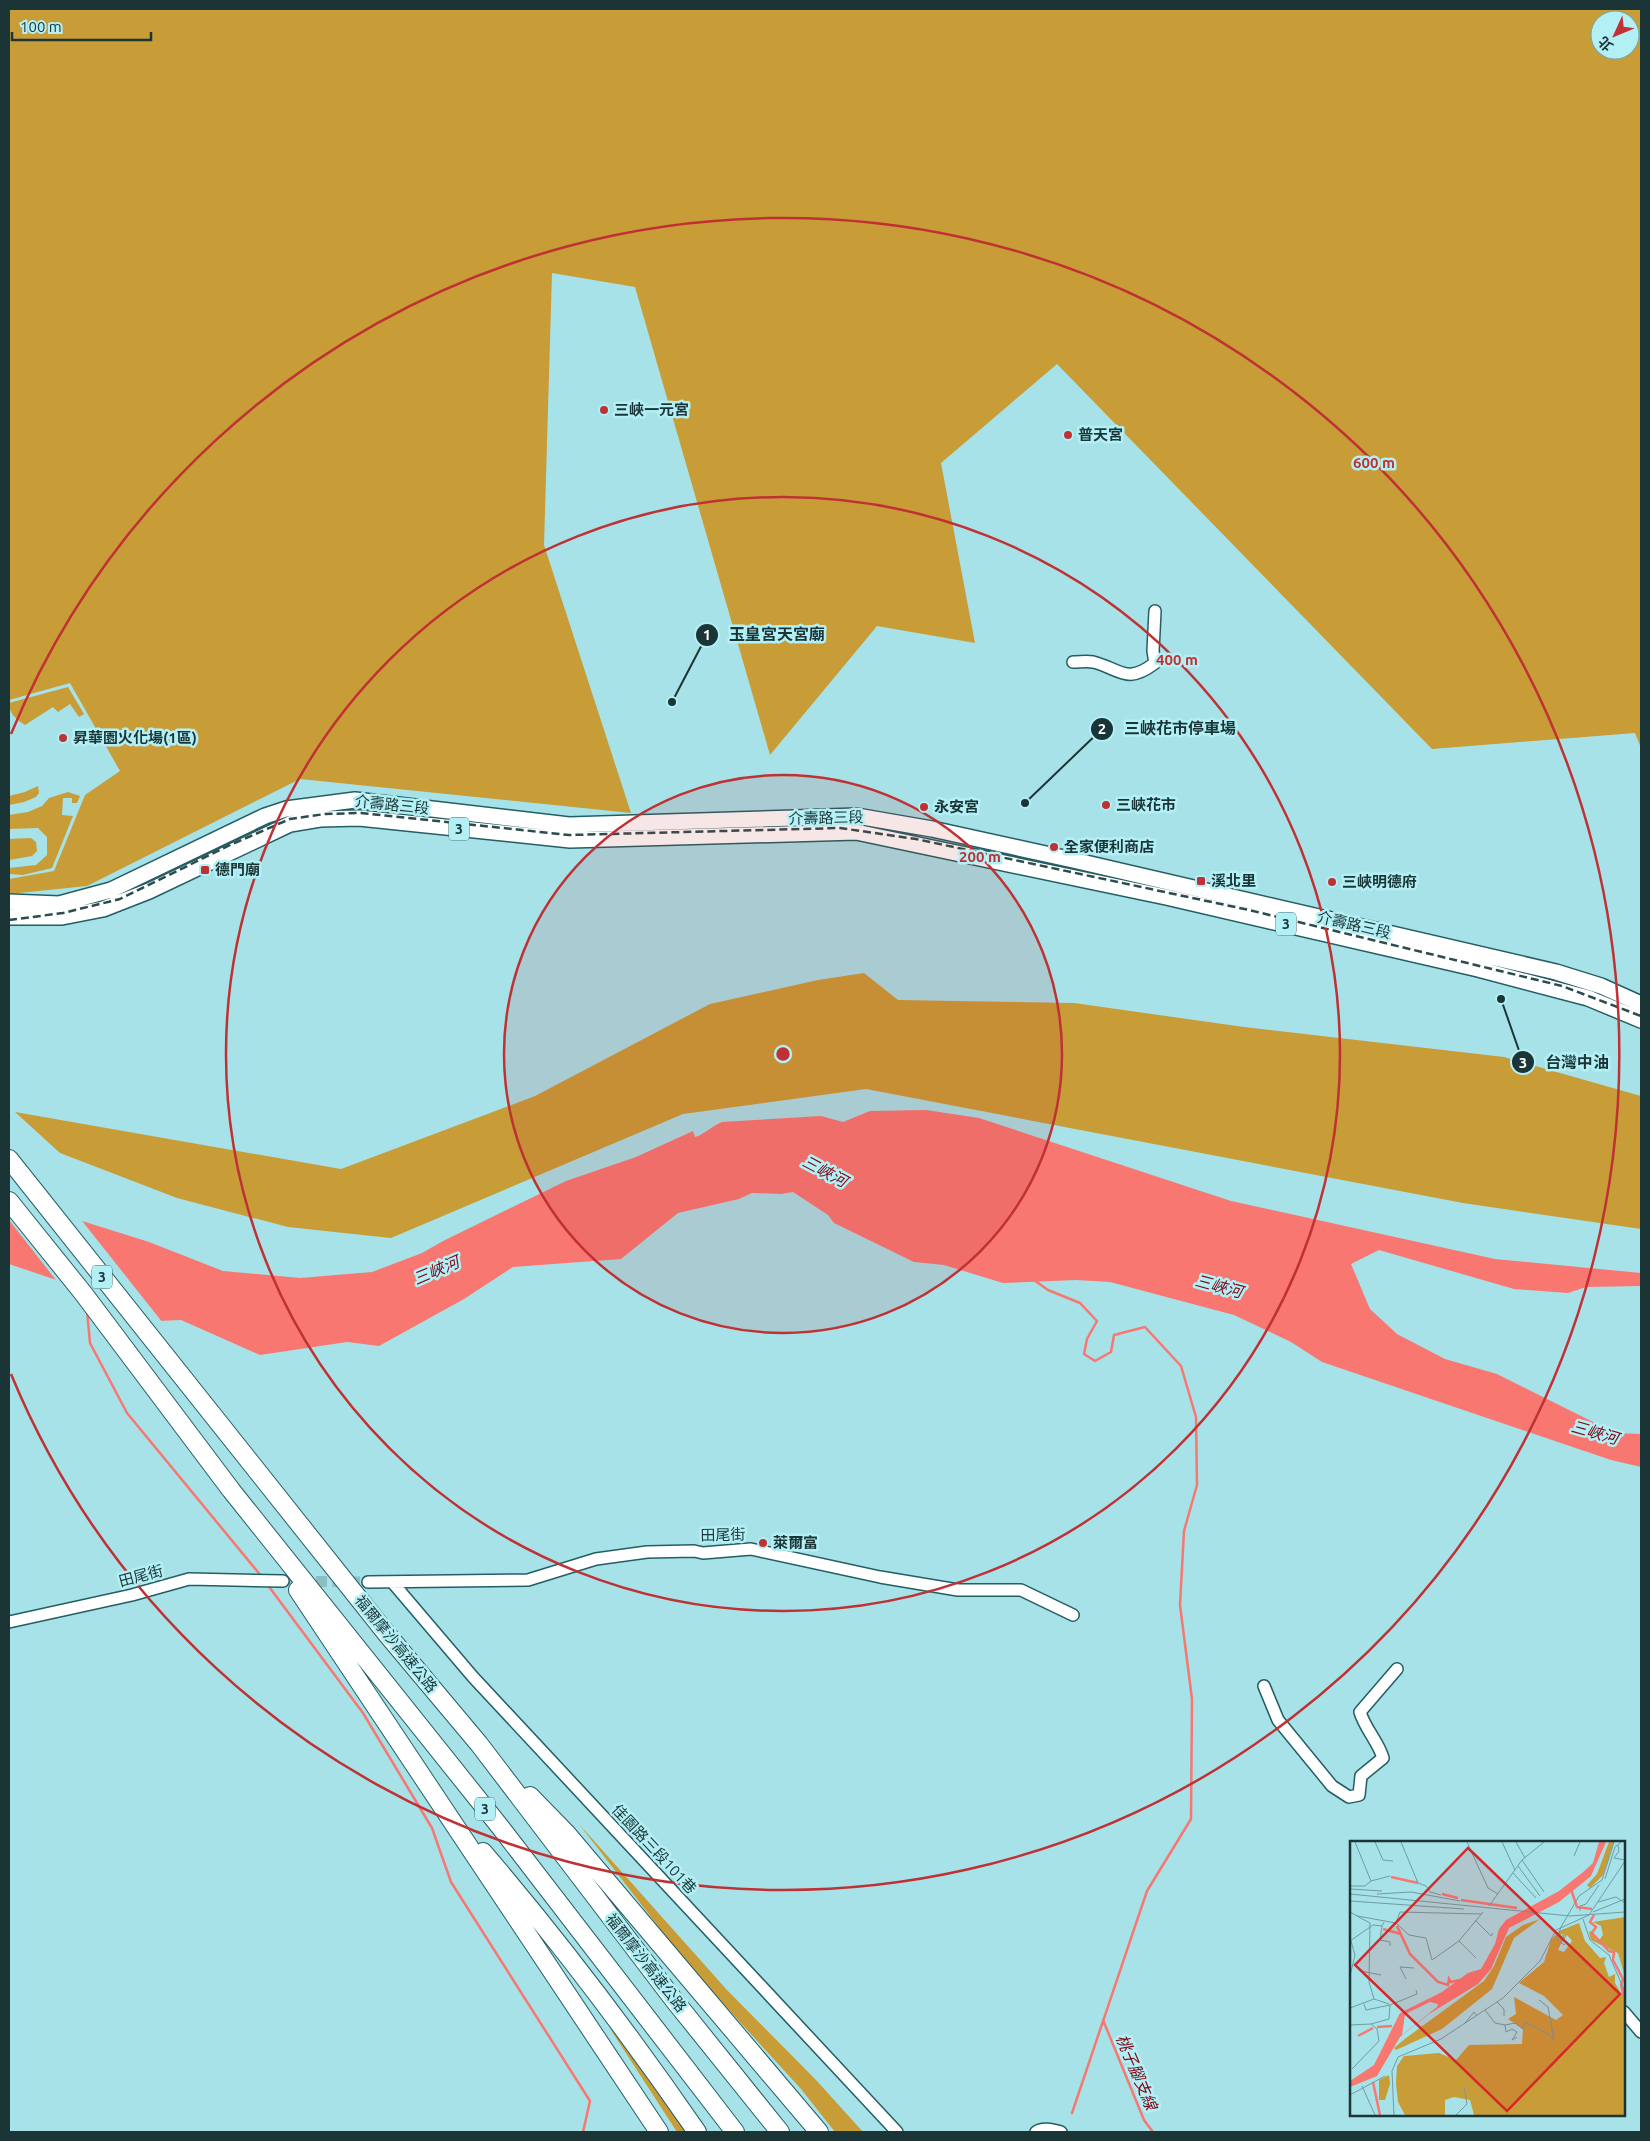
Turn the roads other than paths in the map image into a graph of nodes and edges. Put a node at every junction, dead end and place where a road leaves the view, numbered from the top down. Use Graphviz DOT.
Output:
graph roads {
  1 [pos="1155,611"];
  2 [pos="1073,662"];
  3 [pos="9,902"];
  4 [pos="9,917"];
  5 [pos="1641,1004"];
  6 [pos="1641,1020"];
  7 [pos="9,1159"];
  8 [pos="9,1200"];
  9 [pos="231,1490"];
  10 [pos="283,1581"];
  11 [pos="368,1582"];
  12 [pos="393,1583"];
  13 [pos="1073,1615"];
  14 [pos="9,1622"];
  15 [pos="1397,1669"];
  16 [pos="1264,1686"];
  17 [pos="479,1744"];
  18 [pos="418,1771"];
  19 [pos="1625,2013"];
  20 [pos="1641,2032"];
  21 [pos="658,2132"];
  22 [pos="697,2132"];
  23 [pos="735,2132"];
  24 [pos="780,2132"];
  25 [pos="819,2132"];
  26 [pos="897,2132"];
  27 [pos="1036,2132"];
  28 [pos="1061,2132"];
  1 -- 2 [label="street"];
  3 -- 5 [label="main road, 介壽路三段 / 3"];
  4 -- 6 [label="main road, 介壽路三段 / 3"];
  7 -- 17 [label="highway, 福爾摩沙高速公路 / 3"];
  8 -- 9 [label="highway, 3"];
  9 -- 18 [label="highway"];
  9 -- 23 [label="highway, 3"];
  10 -- 14 [label="street, 田尾街"];
  11 -- 12 [label="street, 田尾街"];
  12 -- 13 [label="street, 田尾街"];
  12 -- 26 [label="street, 佳園路三段101巷"];
  15 -- 16 [label="street"];
  17 -- 24 [label="highway, 福爾摩沙高速公路 / 3"];
  17 -- 25 [label="highway"];
  18 -- 21 [label="highway"];
  18 -- 22 [label="highway"];
  19 -- 20 [label="street"];
  27 -- 28 [label="street"];
}
